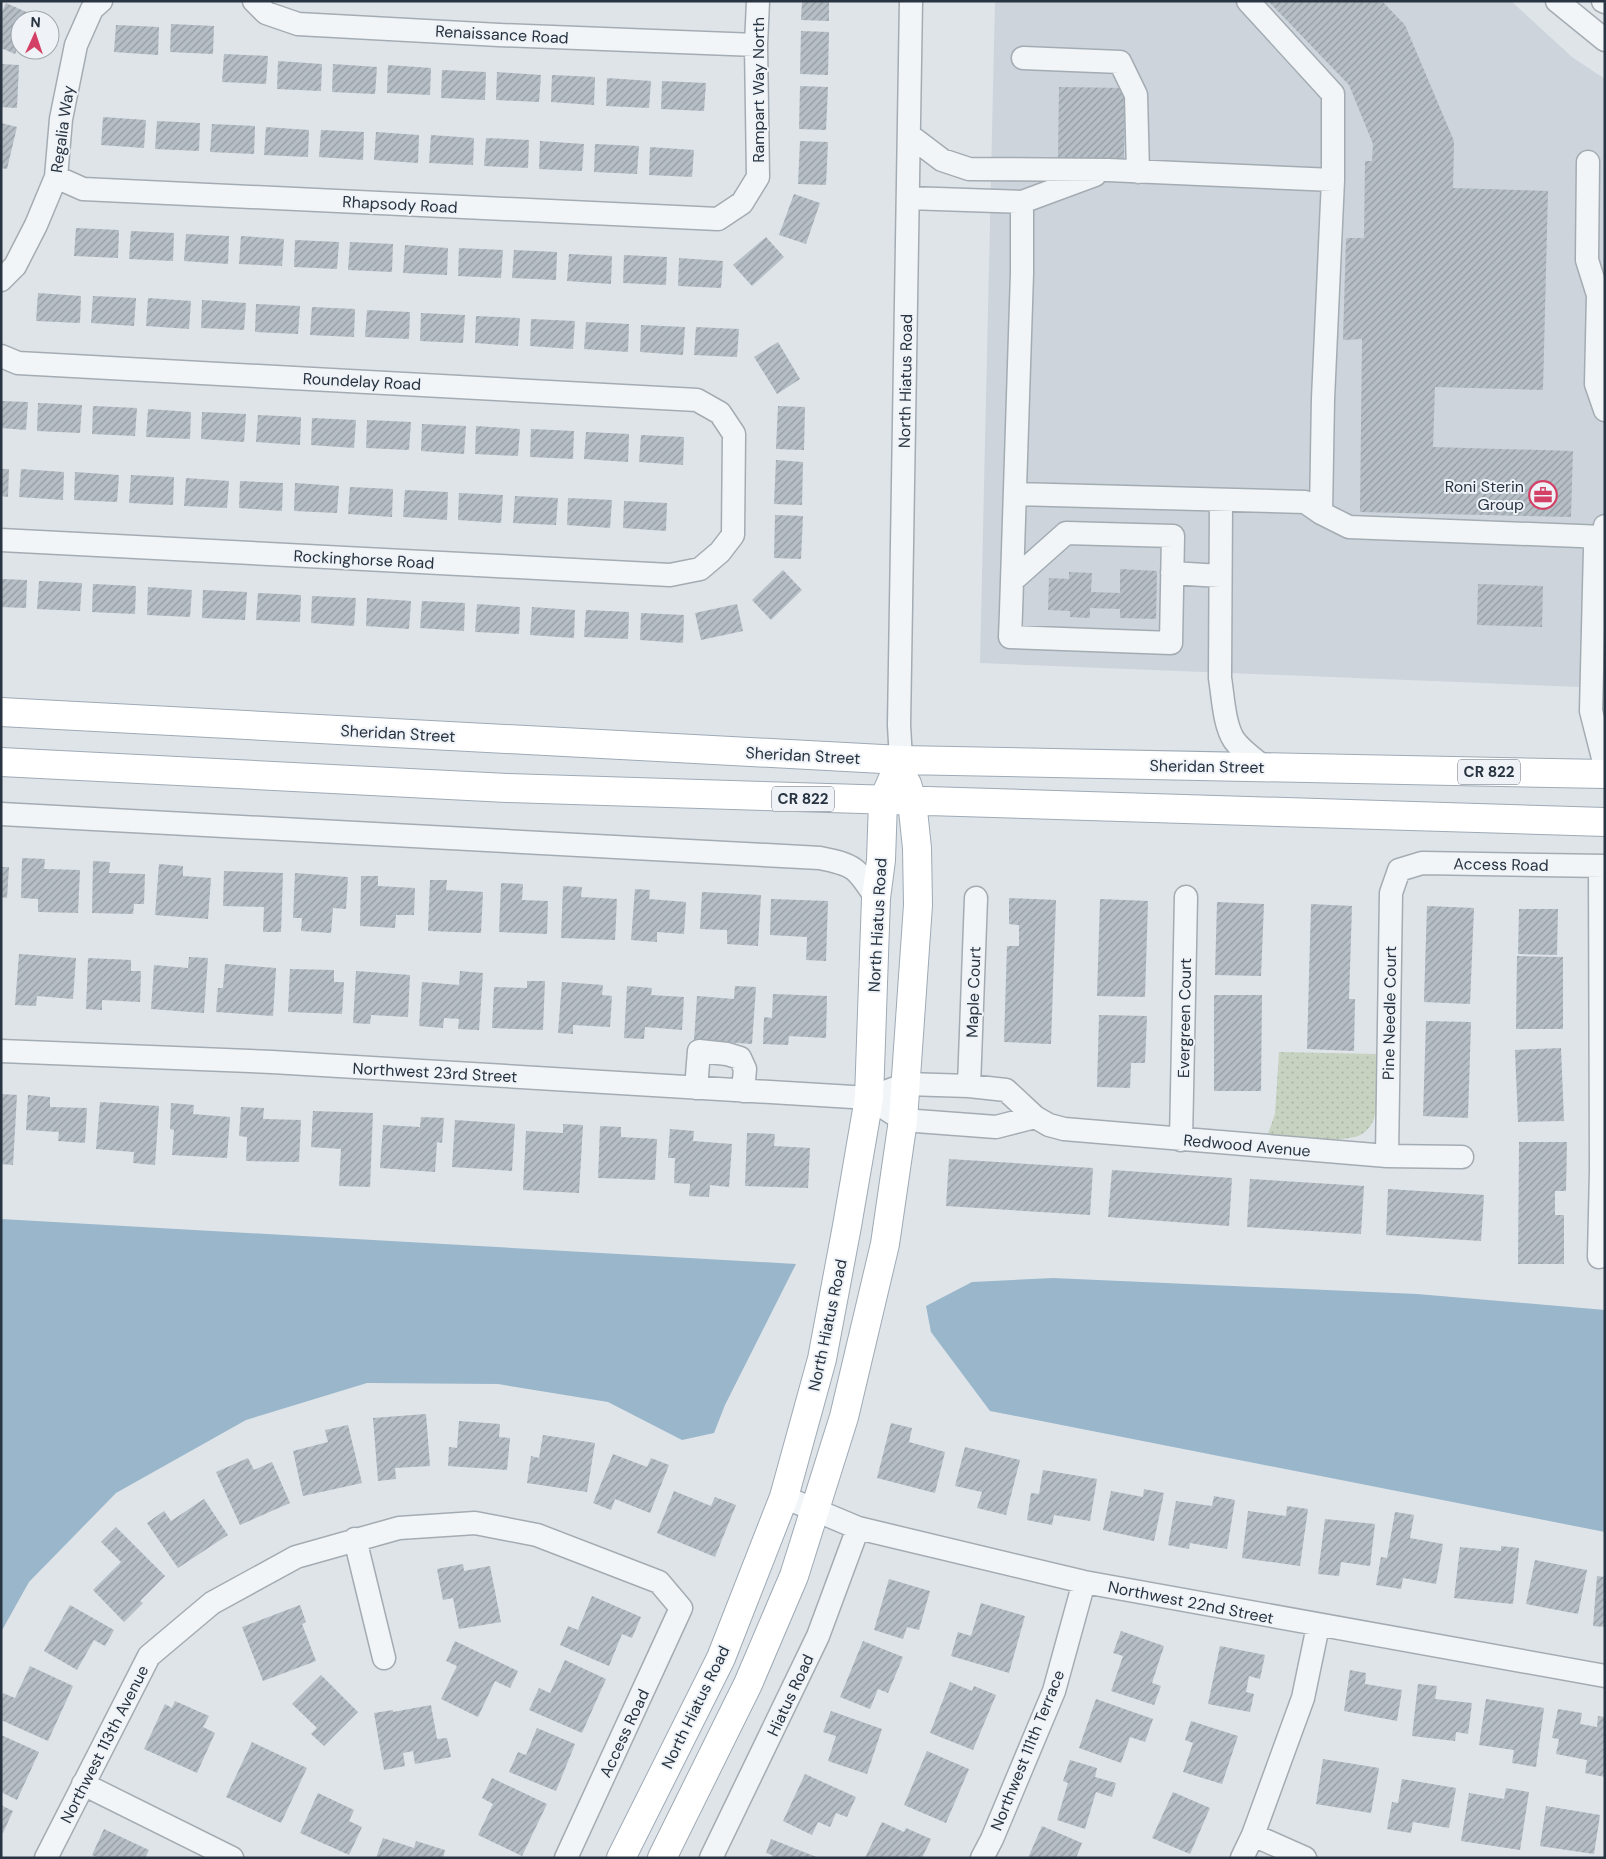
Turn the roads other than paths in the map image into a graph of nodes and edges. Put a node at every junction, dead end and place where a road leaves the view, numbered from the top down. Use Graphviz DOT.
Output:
graph roads {
  1 [pos="101,1"];
  2 [pos="254,1"];
  3 [pos="758,1"];
  4 [pos="911,1"];
  5 [pos="1248,1"];
  6 [pos="1557,1"];
  7 [pos="1605,40"];
  8 [pos="756,45"];
  9 [pos="1023,58"];
  10 [pos="909,135"];
  11 [pos="1108,170"];
  12 [pos="1138,172"];
  13 [pos="1605,174"];
  14 [pos="56,178"];
  15 [pos="1333,180"];
  16 [pos="908,198"];
  17 [pos="1022,202"];
  18 [pos="742,203"];
  19 [pos="1,280"];
  20 [pos="1,356"];
  21 [pos="1605,410"];
  22 [pos="720,413"];
  23 [pos="1014,494"];
  24 [pos="1221,500"];
  25 [pos="1321,513"];
  26 [pos="1605,524"];
  27 [pos="1604,537"];
  28 [pos="1,540"];
  29 [pos="1172,573"];
  30 [pos="1220,576"];
  31 [pos="1012,581"];
  32 [pos="1,712"];
  33 [pos="900,760"];
  34 [pos="1,762"];
  35 [pos="1605,766"];
  36 [pos="1264,767"];
  37 [pos="1605,774"];
  38 [pos="883,801"];
  39 [pos="912,801"];
  40 [pos="1,814"];
  41 [pos="1605,822"];
  42 [pos="1602,866"];
  43 [pos="1399,870"];
  44 [pos="1186,897"];
  45 [pos="876,898"];
  46 [pos="976,898"];
  47 [pos="1,1051"];
  48 [pos="906,1084"];
  49 [pos="969,1086"];
  50 [pos="696,1088"];
  51 [pos="743,1091"];
  52 [pos="869,1098"];
  53 [pos="1035,1117"];
  54 [pos="903,1120"];
  55 [pos="1181,1140"];
  56 [pos="1387,1156"];
  57 [pos="1462,1157"];
  58 [pos="1603,1171"];
  59 [pos="1599,1257"];
  60 [pos="784,1497"];
  61 [pos="816,1510"];
  62 [pos="858,1528"];
  63 [pos="355,1539"];
  64 [pos="1084,1582"];
  65 [pos="1318,1626"];
  66 [pos="384,1658"];
  67 [pos="1605,1676"];
  68 [pos="83,1784"];
  69 [pos="1253,1835"];
  70 [pos="46,1858"];
  71 [pos="232,1858"];
  72 [pos="566,1858"];
  73 [pos="621,1858"];
  74 [pos="662,1858"];
  75 [pos="711,1858"];
  76 [pos="982,1858"];
  77 [pos="1242,1858"];
  78 [pos="1305,1858"];
  1 -- 14 [label="street, Regalia Way"];
  2 -- 8 [label="street, Renaissance Road"];
  3 -- 8 [label="street, Rampart Way North"];
  4 -- 10 [label="street, North Hiatus Road"];
  5 -- 15 [label="street"];
  6 -- 7 [label="street"];
  8 -- 18 [label="street, Rampart Way North"];
  9 -- 12 [label="street"];
  10 -- 11 [label="street"];
  10 -- 16 [label="street, North Hiatus Road"];
  11 -- 12 [label="street"];
  11 -- 17 [label="street"];
  12 -- 15 [label="street"];
  13 -- 21 [label="street"];
  14 -- 18 [label="street, Rhapsody Road"];
  14 -- 19 [label="street, Regalia Way"];
  15 -- 25 [label="street"];
  16 -- 17 [label="street"];
  16 -- 33 [label="street, North Hiatus Road"];
  17 -- 23 [label="street"];
  20 -- 22 [label="street, Roundelay Road"];
  22 -- 28 [label="street, Rockinghorse Road"];
  23 -- 24 [label="street"];
  23 -- 31 [label="street"];
  24 -- 25 [label="street"];
  24 -- 30 [label="street"];
  25 -- 27 [label="street"];
  26 -- 27 [label="street"];
  27 -- 35 [label="street"];
  29 -- 30 [label="street"];
  29 -- 31 [label="street"];
  29 -- 31 [label="street"];
  30 -- 36 [label="street"];
  32 -- 33 [label="main road, Sheridan Street / CR 822"];
  33 -- 36 [label="main road, Sheridan Street / CR 822"];
  33 -- 38 [label="main road, North Hiatus Road"];
  33 -- 39 [label="main road, North Hiatus Road"];
  34 -- 38 [label="main road, CR 822"];
  36 -- 37 [label="main road, Sheridan Street / CR 822"];
  38 -- 39 [label="main road, CR 822"];
  38 -- 45 [label="main road, North Hiatus Road"];
  39 -- 41 [label="main road, CR 822"];
  39 -- 48 [label="main road, North Hiatus Road"];
  40 -- 45 [label="street"];
  42 -- 43 [label="street, Access Road"];
  42 -- 58 [label="street"];
  43 -- 56 [label="street, Pine Needle Court"];
  44 -- 55 [label="street, Evergreen Court"];
  45 -- 52 [label="main road, North Hiatus Road"];
  46 -- 49 [label="street, Maple Court"];
  47 -- 50 [label="street, Northwest 23rd Street"];
  48 -- 49 [label="street, Redwood Avenue"];
  48 -- 52 [label="street, Redwood Avenue"];
  48 -- 54 [label="main road, North Hiatus Road"];
  49 -- 53 [label="street, Redwood Avenue"];
  50 -- 51 [label="street, Northwest 23rd Street"];
  50 -- 51 [label="street"];
  51 -- 52 [label="street, Northwest 23rd Street"];
  52 -- 54 [label="street"];
  52 -- 60 [label="main road, North Hiatus Road"];
  53 -- 54 [label="street"];
  53 -- 55 [label="street, Redwood Avenue"];
  54 -- 61 [label="main road, North Hiatus Road"];
  55 -- 56 [label="street, Redwood Avenue"];
  56 -- 57 [label="street, Redwood Avenue"];
  58 -- 59 [label="street"];
  60 -- 61 [label="street, Northwest 22nd Street"];
  60 -- 73 [label="main road, North Hiatus Road"];
  61 -- 62 [label="street, Northwest 22nd Street"];
  61 -- 74 [label="main road, North Hiatus Road"];
  62 -- 64 [label="street, Northwest 22nd Street"];
  62 -- 75 [label="street, Hiatus Road"];
  63 -- 66 [label="street"];
  63 -- 68 [label="street, Northwest 113th Avenue"];
  63 -- 72 [label="street, Access Road"];
  64 -- 65 [label="street, Northwest 22nd Street"];
  64 -- 76 [label="street, Northwest 111th Terrace"];
  65 -- 67 [label="street, Northwest 22nd Street"];
  65 -- 69 [label="street"];
  68 -- 70 [label="street, Northwest 113th Avenue"];
  68 -- 71 [label="street"];
  69 -- 77 [label="street"];
  69 -- 78 [label="street"];
}
